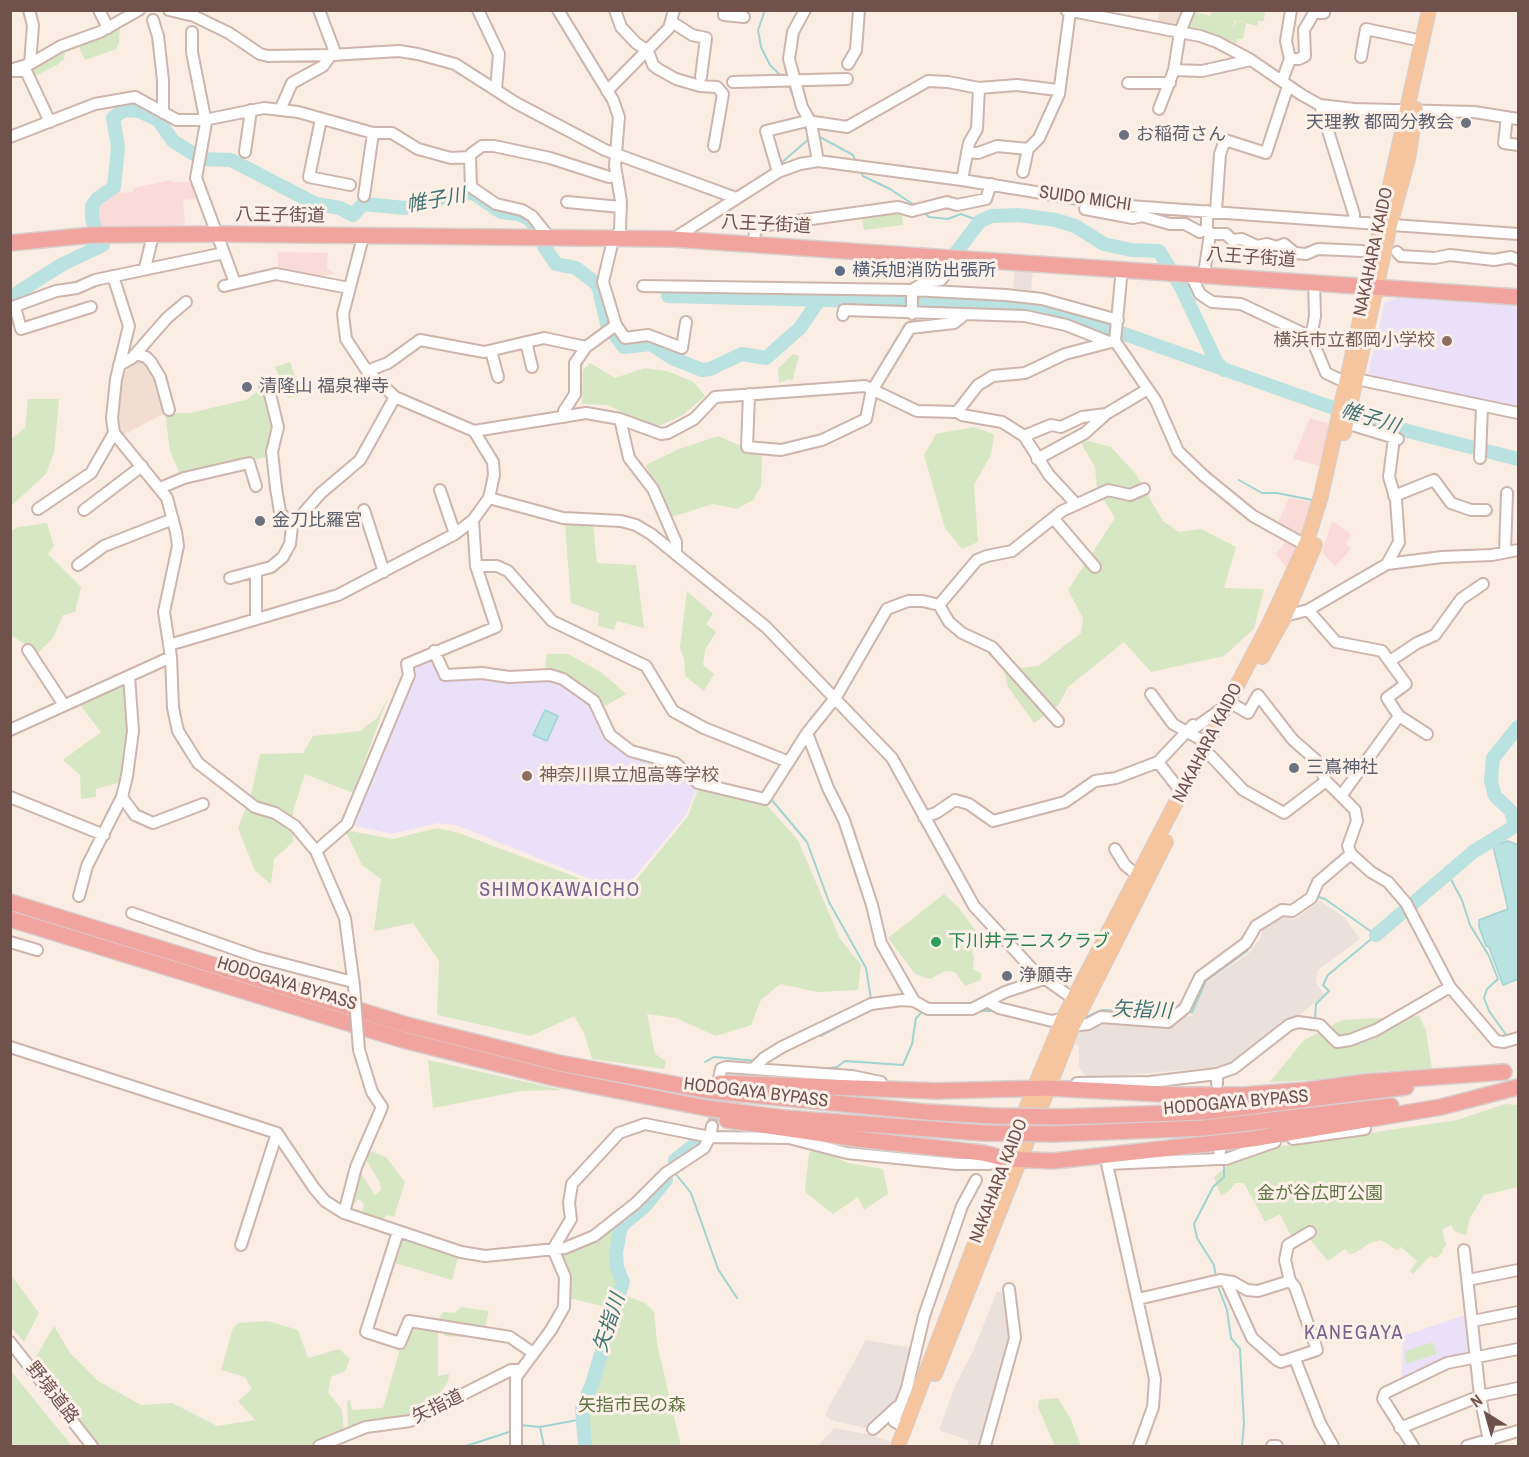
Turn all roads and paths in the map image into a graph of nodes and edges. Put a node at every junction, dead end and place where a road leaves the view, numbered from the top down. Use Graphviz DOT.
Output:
graph roads {
  1 [pos="29,10"];
  2 [pos="99,10"];
  3 [pos="139,10"];
  4 [pos="319,10"];
  5 [pos="478,10"];
  6 [pos="558,10"];
  7 [pos="615,10"];
  8 [pos="724,10"];
  9 [pos="805,10"];
  10 [pos="859,10"];
  11 [pos="1189,10"];
  12 [pos="1291,10"];
  13 [pos="1429,10"];
  14 [pos="1437,10"];
  15 [pos="170,11"];
  16 [pos="1068,11"];
  17 [pos="1324,13"];
  18 [pos="673,16"];
  19 [pos="744,17"];
  20 [pos="153,20"];
  21 [pos="108,28"];
  22 [pos="1180,32"];
  23 [pos="192,33"];
  24 [pos="1422,41"];
  25 [pos="648,51"];
  26 [pos="333,55"];
  27 [pos="1361,57"];
  28 [pos="1290,59"];
  29 [pos="1251,60"];
  30 [pos="30,64"];
  31 [pos="848,64"];
  32 [pos="11,70"];
  33 [pos="1174,70"];
  34 [pos="701,77"];
  35 [pos="847,79"];
  36 [pos="793,80"];
  37 [pos="733,82"];
  38 [pos="1128,83"];
  39 [pos="1170,83"];
  40 [pos="1285,84"];
  41 [pos="979,88"];
  42 [pos="496,90"];
  43 [pos="1058,90"];
  44 [pos="607,91"];
  45 [pos="1320,105"];
  46 [pos="1159,109"];
  47 [pos="251,110"];
  48 [pos="280,110"];
  49 [pos="1412,110"];
  50 [pos="163,113"];
  51 [pos="1507,117"];
  52 [pos="321,119"];
  53 [pos="1518,119"];
  54 [pos="204,120"];
  55 [pos="50,122"];
  56 [pos="812,132"];
  57 [pos="373,134"];
  58 [pos="10,137"];
  59 [pos="1518,145"];
  60 [pos="714,146"];
  61 [pos="1029,150"];
  62 [pos="244,152"];
  63 [pos="967,152"];
  64 [pos="617,154"];
  65 [pos="470,158"];
  66 [pos="818,161"];
  67 [pos="778,172"];
  68 [pos="1023,172"];
  69 [pos="615,176"];
  70 [pos="962,180"];
  71 [pos="992,184"];
  72 [pos="350,185"];
  73 [pos="364,196"];
  74 [pos="736,198"];
  75 [pos="567,202"];
  76 [pos="621,207"];
  77 [pos="1085,209"];
  78 [pos="1212,211"];
  79 [pos="1354,222"];
  80 [pos="1385,225"];
  81 [pos="1209,231"];
  82 [pos="219,234"];
  83 [pos="1518,234"];
  84 [pos="153,235"];
  85 [pos="363,237"];
  86 [pos="543,237"];
  87 [pos="617,239"];
  88 [pos="673,239"];
  89 [pos="10,243"];
  90 [pos="754,243"];
  91 [pos="1362,251"];
  92 [pos="1397,252"];
  93 [pos="224,253"];
  94 [pos="958,258"];
  95 [pos="1518,260"];
  96 [pos="145,268"];
  97 [pos="1122,268"];
  98 [pos="1193,273"];
  99 [pos="113,276"];
  100 [pos="1314,282"];
  101 [pos="236,283"];
  102 [pos="224,286"];
  103 [pos="643,286"];
  104 [pos="1372,286"];
  105 [pos="350,288"];
  106 [pos="912,293"];
  107 [pos="1518,297"];
  108 [pos="186,302"];
  109 [pos="13,308"];
  110 [pos="91,308"];
  111 [pos="912,312"];
  112 [pos="843,315"];
  113 [pos="964,316"];
  114 [pos="686,322"];
  115 [pos="1117,323"];
  116 [pos="992,325"];
  117 [pos="611,327"];
  118 [pos="1311,337"];
  119 [pos="1113,341"];
  120 [pos="526,342"];
  121 [pos="586,347"];
  122 [pos="491,351"];
  123 [pos="135,354"];
  124 [pos="119,365"];
  125 [pos="532,367"];
  126 [pos="367,371"];
  127 [pos="498,377"];
  128 [pos="1351,381"];
  129 [pos="265,386"];
  130 [pos="872,389"];
  131 [pos="1148,389"];
  132 [pos="749,394"];
  133 [pos="395,397"];
  134 [pos="1482,406"];
  135 [pos="169,411"];
  136 [pos="957,412"];
  137 [pos="1518,413"];
  138 [pos="1106,414"];
  139 [pos="564,417"];
  140 [pos="620,420"];
  141 [pos="1342,420"];
  142 [pos="474,431"];
  143 [pos="114,433"];
  144 [pos="1024,436"];
  145 [pos="1480,457"];
  146 [pos="1037,459"];
  147 [pos="142,466"];
  148 [pos="256,486"];
  149 [pos="160,488"];
  150 [pos="1144,489"];
  151 [pos="440,490"];
  152 [pos="1508,493"];
  153 [pos="1394,496"];
  154 [pos="489,498"];
  155 [pos="1076,504"];
  156 [pos="38,509"];
  157 [pos="84,510"];
  158 [pos="364,510"];
  159 [pos="1486,510"];
  160 [pos="173,519"];
  161 [pos="1054,519"];
  162 [pos="473,520"];
  163 [pos="292,526"];
  164 [pos="455,534"];
  165 [pos="1310,545"];
  166 [pos="1518,550"];
  167 [pos="1505,552"];
  168 [pos="676,554"];
  169 [pos="1388,564"];
  170 [pos="78,566"];
  171 [pos="477,566"];
  172 [pos="1095,567"];
  173 [pos="256,572"];
  174 [pos="384,572"];
  175 [pos="230,579"];
  176 [pos="1484,584"];
  177 [pos="939,605"];
  178 [pos="1308,610"];
  179 [pos="1285,616"];
  180 [pos="256,619"];
  181 [pos="28,651"];
  182 [pos="170,651"];
  183 [pos="434,651"];
  184 [pos="1390,661"];
  185 [pos="129,676"];
  186 [pos="1151,694"];
  187 [pos="836,697"];
  188 [pos="64,705"];
  189 [pos="1231,705"];
  190 [pos="1206,713"];
  191 [pos="1399,716"];
  192 [pos="1058,721"];
  193 [pos="10,730"];
  194 [pos="1187,732"];
  195 [pos="807,733"];
  196 [pos="1427,734"];
  197 [pos="1209,750"];
  198 [pos="789,762"];
  199 [pos="1158,762"];
  200 [pos="1326,782"];
  201 [pos="1182,793"];
  202 [pos="1341,795"];
  203 [pos="10,797"];
  204 [pos="122,797"];
  205 [pos="203,804"];
  206 [pos="924,817"];
  207 [pos="104,835"];
  208 [pos="1115,849"];
  209 [pos="316,850"];
  210 [pos="1350,854"];
  211 [pos="1138,876"];
  212 [pos="79,896"];
  213 [pos="10,902"];
  214 [pos="132,913"];
  215 [pos="10,919"];
  216 [pos="10,942"];
  217 [pos="37,950"];
  218 [pos="1044,979"];
  219 [pos="354,984"];
  220 [pos="1450,987"];
  221 [pos="914,1001"];
  222 [pos="989,1002"];
  223 [pos="1078,1002"];
  224 [pos="1068,1022"];
  225 [pos="1518,1038"];
  226 [pos="10,1047"];
  227 [pos="758,1064"];
  228 [pos="1511,1071"];
  229 [pos="719,1079"];
  230 [pos="645,1080"];
  231 [pos="1518,1086"];
  232 [pos="1041,1088"];
  233 [pos="964,1090"];
  234 [pos="640,1097"];
  235 [pos="1365,1129"];
  236 [pos="711,1131"];
  237 [pos="277,1133"];
  238 [pos="1014,1160"];
  239 [pos="1106,1160"];
  240 [pos="976,1180"];
  241 [pos="344,1213"];
  242 [pos="398,1232"];
  243 [pos="1310,1232"];
  244 [pos="241,1245"];
  245 [pos="553,1249"];
  246 [pos="1464,1250"];
  247 [pos="1518,1270"];
  248 [pos="1468,1280"];
  249 [pos="1220,1281"];
  250 [pos="1290,1281"];
  251 [pos="1009,1289"];
  252 [pos="1138,1299"];
  253 [pos="1518,1312"];
  254 [pos="1473,1320"];
  255 [pos="10,1341"];
  256 [pos="1518,1349"];
  257 [pos="533,1353"];
  258 [pos="1476,1357"];
  259 [pos="1295,1359"];
  260 [pos="521,1370"];
  261 [pos="1518,1388"];
  262 [pos="1480,1396"];
  263 [pos="902,1402"];
  264 [pos="905,1428"];
  265 [pos="1400,1428"];
  266 [pos="873,1429"];
  267 [pos="1518,1431"];
  268 [pos="1489,1442"];
  269 [pos="92,1446"];
  270 [pos="319,1446"];
  271 [pos="516,1446"];
  272 [pos="898,1446"];
  273 [pos="906,1446"];
  274 [pos="985,1446"];
  275 [pos="1139,1446"];
  276 [pos="1272,1446"];
  277 [pos="1277,1446"];
  278 [pos="1333,1446"];
  279 [pos="1413,1446"];
  280 [pos="1467,1446"];
  1 -- 30 [label="street"];
  2 -- 21 [label="street"];
  3 -- 21 [label="street"];
  4 -- 26 [label="street"];
  5 -- 42 [label="street"];
  6 -- 44 [label="street"];
  7 -- 25 [label="street"];
  8 -- 19 [label="street"];
  9 -- 36 [label="street"];
  10 -- 31 [label="street"];
  11 -- 22 [label="street"];
  12 -- 28 [label="street"];
  13 -- 24 [label="main road, NAKAHARA KAIDO"];
  14 -- 49 [label="main road, NAKAHARA KAIDO"];
  15 -- 26 [label="street"];
  16 -- 22 [label="street"];
  16 -- 43 [label="street"];
  17 -- 28 [label="street"];
  18 -- 25 [label="street"];
  18 -- 34 [label="street"];
  20 -- 50 [label="street"];
  21 -- 30 [label="street"];
  22 -- 29 [label="street"];
  22 -- 33 [label="street"];
  23 -- 54 [label="street"];
  24 -- 27 [label="street"];
  24 -- 49 [label="main road, NAKAHARA KAIDO"];
  25 -- 44 [label="street"];
  25 -- 60 [label="street"];
  26 -- 42 [label="street"];
  26 -- 48 [label="street"];
  28 -- 40 [label="street"];
  29 -- 33 [label="street"];
  29 -- 40 [label="street"];
  30 -- 32 [label="street"];
  32 -- 55 [label="street"];
  33 -- 39 [label="street"];
  35 -- 36 [label="street"];
  36 -- 37 [label="street"];
  36 -- 56 [label="street"];
  38 -- 39 [label="street"];
  39 -- 46 [label="street"];
  40 -- 45 [label="street"];
  40 -- 78 [label="street"];
  41 -- 43 [label="street"];
  41 -- 56 [label="street"];
  41 -- 63 [label="street"];
  42 -- 64 [label="street"];
  43 -- 61 [label="street"];
  44 -- 64 [label="street"];
  45 -- 49 [label="street"];
  45 -- 79 [label="street"];
  47 -- 48 [label="street"];
  47 -- 54 [label="street"];
  47 -- 62 [label="street"];
  48 -- 52 [label="street"];
  49 -- 51 [label="street"];
  49 -- 80 [label="main road, NAKAHARA KAIDO"];
  50 -- 54 [label="street"];
  50 -- 55 [label="street"];
  51 -- 53 [label="street"];
  51 -- 59 [label="street"];
  52 -- 57 [label="street"];
  52 -- 72 [label="street"];
  54 -- 82 [label="street"];
  55 -- 58 [label="street"];
  56 -- 66 [label="street"];
  56 -- 67 [label="street"];
  57 -- 65 [label="street"];
  57 -- 73 [label="street"];
  61 -- 63 [label="street"];
  61 -- 68 [label="street"];
  63 -- 70 [label="street"];
  64 -- 69 [label="street"];
  64 -- 74 [label="street"];
  65 -- 69 [label="street"];
  65 -- 86 [label="street"];
  66 -- 67 [label="street, SUIDO MICHI"];
  66 -- 70 [label="street, SUIDO MICHI"];
  67 -- 74 [label="street, SUIDO MICHI"];
  69 -- 76 [label="street"];
  70 -- 71 [label="street, SUIDO MICHI"];
  71 -- 78 [label="street, SUIDO MICHI"];
  71 -- 90 [label="street"];
  74 -- 88 [label="street, SUIDO MICHI"];
  75 -- 76 [label="street"];
  76 -- 87 [label="street"];
  77 -- 81 [label="street"];
  78 -- 79 [label="street, SUIDO MICHI"];
  78 -- 81 [label="street"];
  79 -- 80 [label="street, SUIDO MICHI"];
  80 -- 83 [label="street, SUIDO MICHI"];
  80 -- 104 [label="main road, NAKAHARA KAIDO"];
  81 -- 91 [label="street"];
  81 -- 98 [label="street"];
  82 -- 84 [label="highway, 八王子街道"];
  82 -- 85 [label="highway, 八王子街道"];
  82 -- 93 [label="street"];
  84 -- 89 [label="highway, 八王子街道"];
  84 -- 96 [label="street"];
  85 -- 86 [label="highway, 八王子街道"];
  85 -- 105 [label="street"];
  86 -- 87 [label="highway, 八王子街道"];
  87 -- 88 [label="highway, 八王子街道"];
  87 -- 117 [label="street"];
  88 -- 90 [label="highway, 八王子街道"];
  90 -- 94 [label="highway, 八王子街道"];
  92 -- 95 [label="street"];
  93 -- 96 [label="street"];
  93 -- 101 [label="street"];
  94 -- 97 [label="highway, 八王子街道"];
  94 -- 106 [label="street"];
  96 -- 99 [label="street"];
  97 -- 98 [label="highway, 八王子街道"];
  97 -- 115 [label="street"];
  98 -- 100 [label="highway, 八王子街道"];
  98 -- 118 [label="street"];
  99 -- 109 [label="street"];
  99 -- 124 [label="street"];
  100 -- 104 [label="highway, 八王子街道"];
  100 -- 118 [label="street"];
  101 -- 102 [label="street"];
  101 -- 105 [label="street"];
  103 -- 106 [label="street"];
  104 -- 107 [label="highway, 八王子街道"];
  104 -- 128 [label="main road, NAKAHARA KAIDO"];
  105 -- 126 [label="street"];
  106 -- 111 [label="street"];
  106 -- 115 [label="street"];
  108 -- 123 [label="street"];
  109 -- 110 [label="street"];
  111 -- 112 [label="street"];
  111 -- 113 [label="street"];
  113 -- 116 [label="street"];
  113 -- 119 [label="street"];
  113 -- 130 [label="street"];
  114 -- 117 [label="street"];
  115 -- 119 [label="street"];
  117 -- 121 [label="street"];
  118 -- 128 [label="street"];
  119 -- 131 [label="street"];
  119 -- 136 [label="street"];
  120 -- 121 [label="street"];
  120 -- 122 [label="street"];
  120 -- 125 [label="street"];
  121 -- 139 [label="street"];
  122 -- 126 [label="street"];
  122 -- 127 [label="street"];
  123 -- 124 [label="street"];
  123 -- 135 [label="street"];
  124 -- 143 [label="street"];
  126 -- 133 [label="street"];
  128 -- 134 [label="street"];
  128 -- 141 [label="main road, NAKAHARA KAIDO"];
  129 -- 163 [label="street"];
  130 -- 132 [label="street"];
  130 -- 132 [label="street"];
  130 -- 136 [label="street"];
  131 -- 138 [label="street"];
  131 -- 165 [label="street"];
  132 -- 140 [label="street"];
  133 -- 142 [label="street"];
  133 -- 163 [label="street"];
  134 -- 137 [label="street"];
  134 -- 145 [label="street"];
  136 -- 144 [label="street"];
  138 -- 144 [label="street"];
  138 -- 146 [label="street"];
  139 -- 140 [label="street"];
  139 -- 142 [label="street"];
  140 -- 168 [label="street"];
  141 -- 153 [label="street"];
  141 -- 165 [label="main road, NAKAHARA KAIDO"];
  142 -- 154 [label="street"];
  143 -- 147 [label="street"];
  143 -- 156 [label="street"];
  144 -- 146 [label="street"];
  146 -- 155 [label="street"];
  147 -- 149 [label="street"];
  147 -- 157 [label="street"];
  148 -- 149 [label="street"];
  149 -- 160 [label="street"];
  150 -- 155 [label="street"];
  151 -- 164 [label="street"];
  152 -- 167 [label="street"];
  153 -- 159 [label="street"];
  153 -- 169 [label="street"];
  154 -- 162 [label="street"];
  154 -- 168 [label="street"];
  155 -- 161 [label="street"];
  158 -- 174 [label="street"];
  160 -- 170 [label="street"];
  160 -- 182 [label="street"];
  161 -- 172 [label="street"];
  161 -- 177 [label="street"];
  162 -- 164 [label="street"];
  162 -- 171 [label="street"];
  163 -- 173 [label="street"];
  164 -- 174 [label="street"];
  165 -- 179 [label="main road, NAKAHARA KAIDO"];
  165 -- 189 [label="main road, NAKAHARA KAIDO"];
  166 -- 167 [label="street"];
  167 -- 169 [label="street"];
  168 -- 187 [label="street"];
  169 -- 178 [label="street"];
  171 -- 183 [label="street"];
  171 -- 198 [label="street"];
  173 -- 175 [label="street"];
  173 -- 180 [label="street"];
  174 -- 180 [label="street"];
  176 -- 184 [label="street"];
  177 -- 187 [label="street"];
  177 -- 192 [label="street"];
  178 -- 179 [label="street"];
  178 -- 184 [label="street"];
  179 -- 189 [label="main road, NAKAHARA KAIDO"];
  180 -- 182 [label="street"];
  181 -- 188 [label="street"];
  182 -- 185 [label="street"];
  182 -- 209 [label="street"];
  183 -- 198 [label="street"];
  183 -- 209 [label="street"];
  184 -- 191 [label="street"];
  185 -- 188 [label="street"];
  185 -- 204 [label="street"];
  186 -- 194 [label="street"];
  187 -- 195 [label="street"];
  187 -- 206 [label="street"];
  188 -- 193 [label="street"];
  189 -- 194 [label="street"];
  189 -- 197 [label="main road, NAKAHARA KAIDO"];
  189 -- 200 [label="street"];
  190 -- 194 [label="street"];
  191 -- 196 [label="street"];
  191 -- 202 [label="street"];
  194 -- 197 [label="street"];
  194 -- 199 [label="street"];
  195 -- 198 [label="street"];
  195 -- 221 [label="street"];
  197 -- 200 [label="street"];
  197 -- 201 [label="main road, NAKAHARA KAIDO"];
  197 -- 223 [label="main road, NAKAHARA KAIDO"];
  199 -- 201 [label="street"];
  199 -- 206 [label="street"];
  200 -- 202 [label="street"];
  201 -- 211 [label="main road, NAKAHARA KAIDO"];
  202 -- 210 [label="street"];
  203 -- 207 [label="street"];
  204 -- 205 [label="street"];
  204 -- 207 [label="street"];
  206 -- 218 [label="street"];
  207 -- 212 [label="street"];
  208 -- 211 [label="street"];
  209 -- 219 [label="street"];
  210 -- 220 [label="street"];
  210 -- 224 [label="street"];
  211 -- 223 [label="main road, NAKAHARA KAIDO"];
  213 -- 230 [label="highway, HODOGAYA BYPASS"];
  214 -- 219 [label="street"];
  215 -- 234 [label="highway, HODOGAYA BYPASS"];
  216 -- 217 [label="street"];
  218 -- 222 [label="street"];
  218 -- 223 [label="street"];
  219 -- 241 [label="street, bridge"];
  220 -- 225 [label="street"];
  220 -- 232 [label="street"];
  221 -- 222 [label="street"];
  221 -- 227 [label="street"];
  222 -- 224 [label="street"];
  223 -- 224 [label="main road, NAKAHARA KAIDO"];
  224 -- 232 [label="main road, NAKAHARA KAIDO"];
  226 -- 237 [label="street"];
  227 -- 229 [label="street"];
  227 -- 233 [label="street"];
  228 -- 230 [label="highway, HODOGAYA BYPASS, bridge"];
  228 -- 232 [label="highway"];
  230 -- 233 [label="highway"];
  231 -- 234 [label="highway, HODOGAYA BYPASS, bridge"];
  231 -- 239 [label="highway"];
  232 -- 233 [label="highway"];
  232 -- 238 [label="main road, NAKAHARA KAIDO"];
  234 -- 238 [label="highway"];
  235 -- 239 [label="street"];
  236 -- 238 [label="street"];
  236 -- 245 [label="street"];
  236 -- 245 [label="street"];
  237 -- 241 [label="street"];
  237 -- 244 [label="street"];
  238 -- 239 [label="highway"];
  238 -- 264 [label="main road, NAKAHARA KAIDO"];
  238 -- 273 [label="main road, NAKAHARA KAIDO"];
  239 -- 252 [label="street"];
  240 -- 263 [label="street"];
  241 -- 242 [label="street"];
  242 -- 245 [label="street"];
  242 -- 257 [label="street"];
  243 -- 250 [label="street"];
  245 -- 257 [label="street"];
  246 -- 248 [label="street"];
  247 -- 248 [label="street"];
  248 -- 254 [label="street"];
  249 -- 250 [label="street"];
  249 -- 252 [label="street"];
  249 -- 259 [label="street"];
  250 -- 259 [label="street"];
  251 -- 274 [label="street"];
  252 -- 275 [label="street"];
  253 -- 254 [label="street"];
  254 -- 258 [label="street"];
  255 -- 269 [label="street, 野境道路"];
  256 -- 258 [label="street"];
  257 -- 260 [label="street"];
  258 -- 262 [label="street"];
  258 -- 265 [label="street"];
  259 -- 278 [label="street"];
  260 -- 270 [label="street, 矢指道"];
  260 -- 271 [label="street"];
  261 -- 262 [label="street"];
  262 -- 265 [label="street"];
  262 -- 268 [label="street"];
  263 -- 264 [label="street"];
  263 -- 266 [label="street"];
  264 -- 272 [label="main road, NAKAHARA KAIDO"];
  265 -- 279 [label="street"];
  267 -- 268 [label="street"];
  268 -- 280 [label="street"];
  276 -- 277 [label="street"];
}
